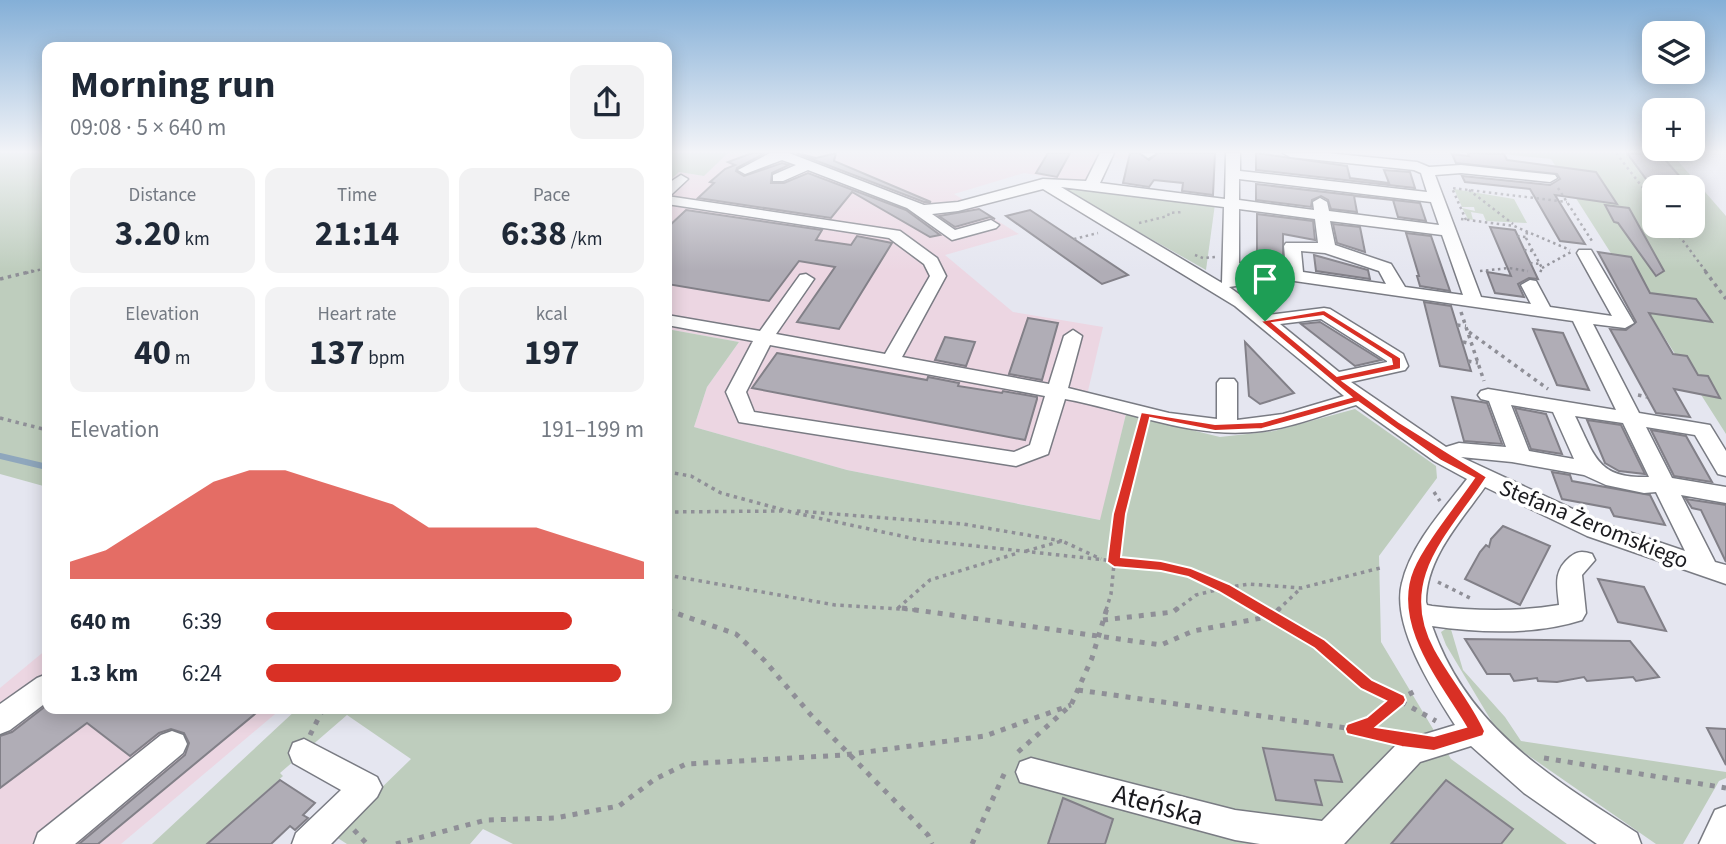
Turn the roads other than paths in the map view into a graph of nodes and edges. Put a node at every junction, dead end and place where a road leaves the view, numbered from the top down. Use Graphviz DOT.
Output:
graph roads {
  1 [pos="876,192"];
  2 [pos="1008,192"];
  3 [pos="1060,192"];
  4 [pos="1141,192"];
  5 [pos="1232,192"];
  6 [pos="1289,192"];
  7 [pos="1318,192"];
  8 [pos="1381,192"];
  9 [pos="1385,192"];
  10 [pos="1436,192"];
  11 [pos="1438,198"];
  12 [pos="672,201"];
  13 [pos="1232,204"];
  14 [pos="913,207"];
  15 [pos="1321,215"];
  16 [pos="1389,224"];
  17 [pos="991,225"];
  18 [pos="1447,225"];
  19 [pos="1291,228"];
  20 [pos="1327,248"];
  21 [pos="1584,253"];
  22 [pos="1229,267"];
  23 [pos="1538,272"];
  24 [pos="1294,276"];
  25 [pos="806,279"];
  26 [pos="1399,291"];
  27 [pos="1230,294"];
  28 [pos="1471,304"];
  29 [pos="1543,311"];
  30 [pos="1580,317"];
  31 [pos="672,321"];
  32 [pos="1265,321"];
  33 [pos="1073,336"];
  34 [pos="765,337"];
  35 [pos="891,360"];
  36 [pos="1335,379"];
  37 [pos="1227,383"];
  38 [pos="1058,392"];
  39 [pos="1359,398"];
  40 [pos="1572,409"];
  41 [pos="1631,418"];
  42 [pos="1227,426"];
  43 [pos="1442,456"];
  44 [pos="1520,457"];
  45 [pos="1590,469"];
  46 [pos="1726,469"];
  47 [pos="1481,477"];
  48 [pos="1664,484"];
  49 [pos="1726,495"];
  50 [pos="1583,560"];
  51 [pos="1716,571"];
  52 [pos="1414,613"];
  53 [pos="42,690"];
  54 [pos="0,721"];
  55 [pos="1477,731"];
  56 [pos="172,744"];
  57 [pos="304,753"];
  58 [pos="1031,772"];
  59 [pos="1726,821"];
  60 [pos="1325,841"];
  61 [pos="50,844"];
  62 [pos="308,844"];
  63 [pos="1625,844"];
  64 [pos="1715,844"];
  1 -- 14 [label="street"];
  2 -- 14 [label="street"];
  3 -- 27 [label="street, Stefana Żeromskiego"];
  4 -- 13 [label="street"];
  5 -- 13 [label="street"];
  6 -- 19 [label="street"];
  7 -- 15 [label="street"];
  8 -- 16 [label="street"];
  9 -- 11 [label="street"];
  10 -- 11 [label="street"];
  11 -- 18 [label="street"];
  12 -- 35 [label="street"];
  13 -- 19 [label="street"];
  13 -- 22 [label="street"];
  14 -- 17 [label="street"];
  15 -- 16 [label="street"];
  15 -- 19 [label="street"];
  15 -- 20 [label="street"];
  16 -- 18 [label="street"];
  18 -- 28 [label="street"];
  19 -- 20 [label="street"];
  19 -- 24 [label="street"];
  20 -- 26 [label="street"];
  21 -- 30 [label="street"];
  22 -- 24 [label="street"];
  22 -- 27 [label="street"];
  23 -- 29 [label="street"];
  24 -- 26 [label="street"];
  25 -- 34 [label="street"];
  26 -- 28 [label="street"];
  27 -- 32 [label="street, Stefana Żeromskiego"];
  28 -- 29 [label="street"];
  29 -- 30 [label="street"];
  30 -- 41 [label="street"];
  31 -- 34 [label="street"];
  32 -- 36 [label="street, Stefana Żeromskiego"];
  32 -- 36 [label="street"];
  33 -- 38 [label="street"];
  34 -- 35 [label="street"];
  34 -- 38 [label="street"];
  35 -- 38 [label="street"];
  36 -- 39 [label="street, Stefana Żeromskiego"];
  37 -- 42 [label="street"];
  38 -- 42 [label="street"];
  39 -- 42 [label="street"];
  39 -- 43 [label="street, Stefana Żeromskiego"];
  40 -- 41 [label="street"];
  40 -- 44 [label="street"];
  40 -- 45 [label="street"];
  41 -- 46 [label="street"];
  41 -- 48 [label="street"];
  43 -- 44 [label="street"];
  43 -- 47 [label="street, Stefana Żeromskiego"];
  44 -- 45 [label="street"];
  45 -- 48 [label="street"];
  47 -- 51 [label="street, Stefana Żeromskiego"];
  47 -- 52 [label="street"];
  48 -- 49 [label="street"];
  48 -- 51 [label="street"];
  50 -- 52 [label="street"];
  52 -- 55 [label="street"];
  53 -- 54 [label="street"];
  55 -- 60 [label="street, Ateńska"];
  55 -- 63 [label="street"];
  56 -- 61 [label="street"];
  57 -- 62 [label="street"];
  58 -- 60 [label="street, Ateńska"];
  59 -- 64 [label="street"];
}
